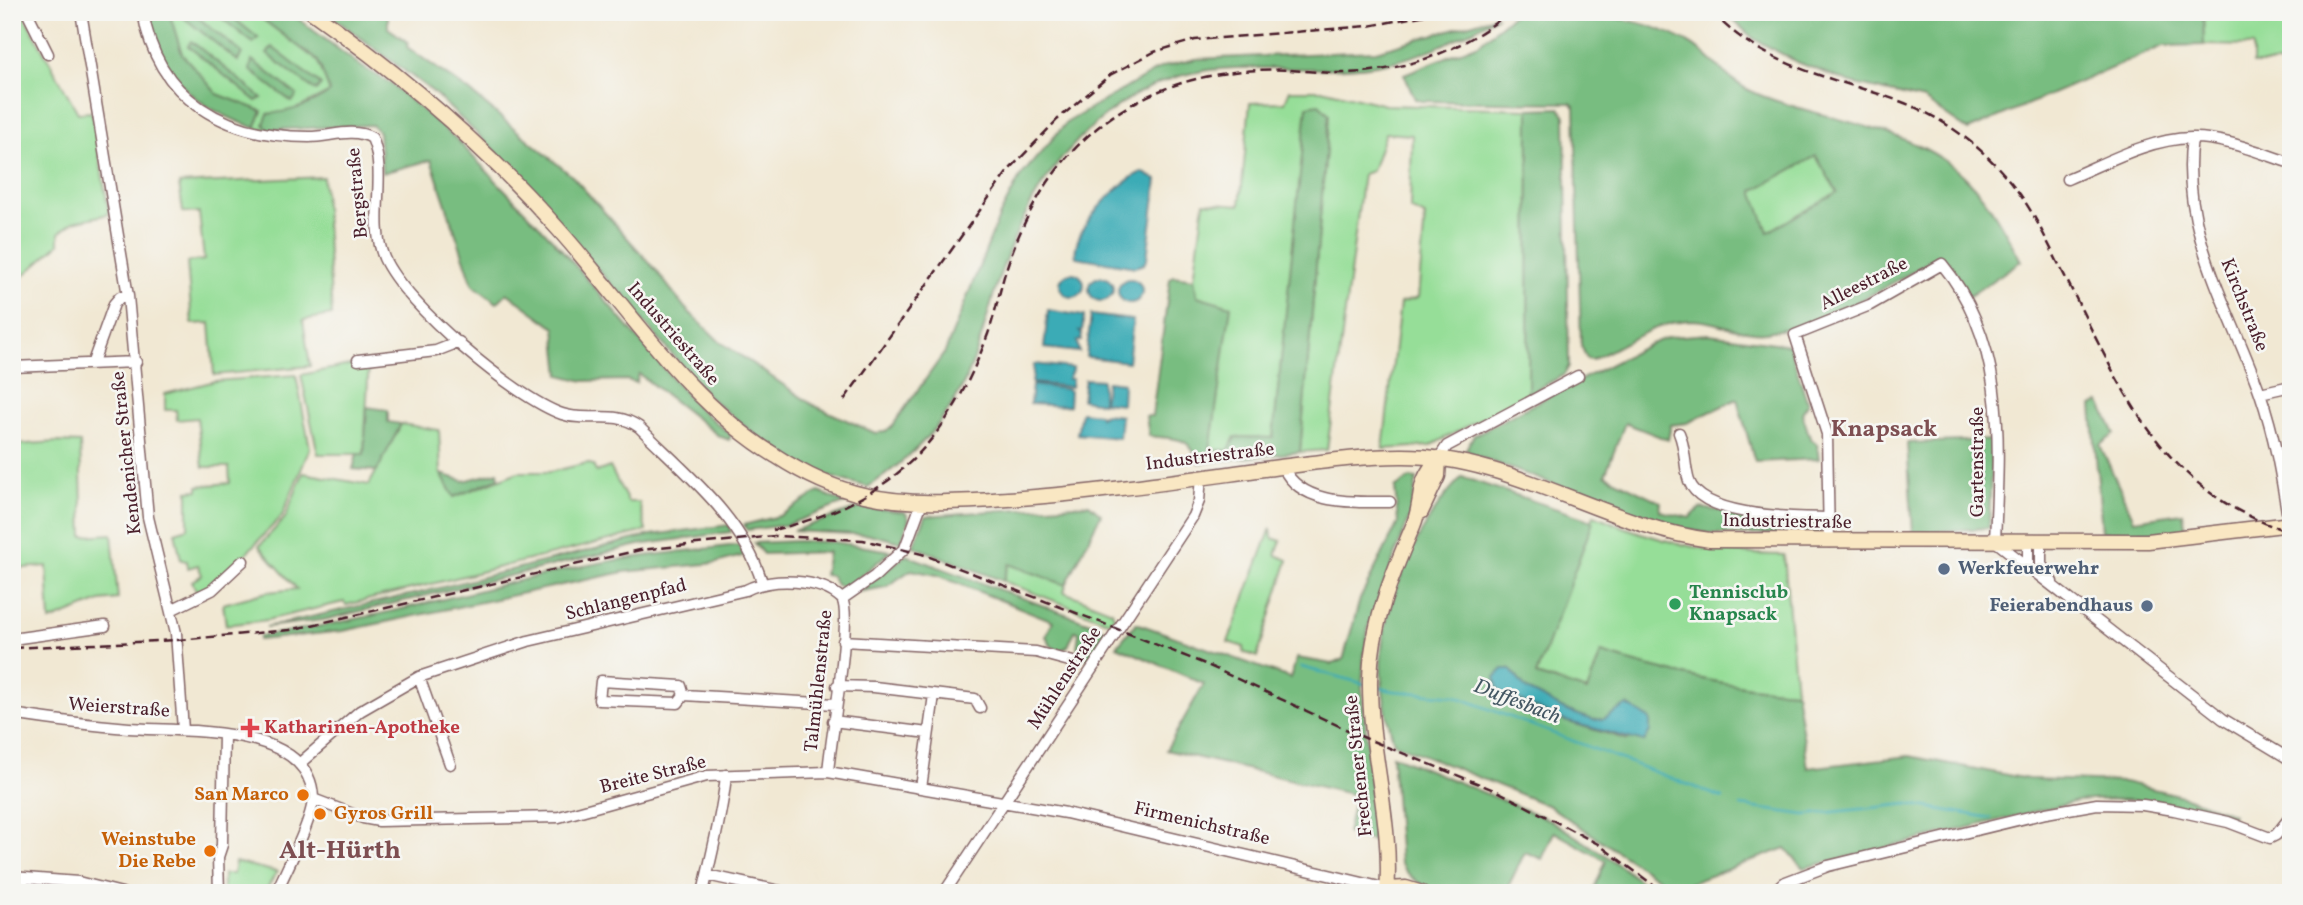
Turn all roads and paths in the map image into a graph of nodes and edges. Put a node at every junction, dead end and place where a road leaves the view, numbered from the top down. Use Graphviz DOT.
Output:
graph roads {
  1 [pos="27,12"];
  2 [pos="81,12"];
  3 [pos="143,12"];
  4 [pos="312,12"];
  5 [pos="48,54"];
  6 [pos="2192,138"];
  7 [pos="2291,163"];
  8 [pos="2067,179"];
  9 [pos="1945,268"];
  10 [pos="128,296"];
  11 [pos="458,342"];
  12 [pos="358,360"];
  13 [pos="93,362"];
  14 [pos="136,362"];
  15 [pos="12,367"];
  16 [pos="1578,376"];
  17 [pos="2291,386"];
  18 [pos="2260,393"];
  19 [pos="1679,433"];
  20 [pos="1439,458"];
  21 [pos="1283,467"];
  22 [pos="1201,477"];
  23 [pos="922,502"];
  24 [pos="1390,502"];
  25 [pos="1828,518"];
  26 [pos="2290,524"];
  27 [pos="2034,540"];
  28 [pos="1995,541"];
  29 [pos="1829,542"];
  30 [pos="243,561"];
  31 [pos="2028,569"];
  32 [pos="762,582"];
  33 [pos="2056,587"];
  34 [pos="842,599"];
  35 [pos="171,610"];
  36 [pos="105,626"];
  37 [pos="12,639"];
  38 [pos="843,641"];
  39 [pos="1073,662"];
  40 [pos="419,677"];
  41 [pos="837,686"];
  42 [pos="684,695"];
  43 [pos="934,695"];
  44 [pos="835,705"];
  45 [pos="980,708"];
  46 [pos="12,714"];
  47 [pos="833,721"];
  48 [pos="183,730"];
  49 [pos="928,733"];
  50 [pos="224,734"];
  51 [pos="2291,760"];
  52 [pos="299,764"];
  53 [pos="450,764"];
  54 [pos="828,772"];
  55 [pos="726,775"];
  56 [pos="921,788"];
  57 [pos="313,799"];
  58 [pos="1006,801"];
  59 [pos="2291,816"];
  60 [pos="707,875"];
  61 [pos="12,877"];
  62 [pos="1391,891"];
  63 [pos="121,893"];
  64 [pos="219,893"];
  65 [pos="275,893"];
  66 [pos="703,893"];
  67 [pos="789,893"];
  68 [pos="944,893"];
  69 [pos="1422,893"];
  70 [pos="1772,893"];
  1 -- 5 [label="street"];
  2 -- 10 [label="street, Kendenicher Straße"];
  3 -- 11 [label="street, Bergstraße"];
  4 -- 23 [label="main road, Industriestraße"];
  6 -- 7 [label="street"];
  6 -- 8 [label="street"];
  6 -- 18 [label="street, Kirchstraße"];
  9 -- 25 [label="street, Alleestraße"];
  9 -- 28 [label="street, Gartenstraße"];
  10 -- 13 [label="street, Kendenicher Straße"];
  10 -- 14 [label="street, Kendenicher Straße"];
  11 -- 12 [label="street"];
  11 -- 32 [label="street, Bergstraße"];
  13 -- 14 [label="street"];
  13 -- 15 [label="street"];
  14 -- 35 [label="street, Kendenicher Straße"];
  16 -- 20 [label="street"];
  17 -- 18 [label="street"];
  18 -- 26 [label="street, Kirchstraße"];
  19 -- 25 [label="street"];
  20 -- 21 [label="main road, Industriestraße"];
  20 -- 29 [label="main road, Industriestraße"];
  20 -- 62 [label="main road, Frechener Straße"];
  21 -- 22 [label="main road, Industriestraße"];
  21 -- 24 [label="street"];
  22 -- 23 [label="main road, Industriestraße"];
  22 -- 58 [label="street, Mühlenstraße"];
  23 -- 34 [label="street, Talmühlenstraße"];
  25 -- 29 [label="street"];
  26 -- 27 [label="main road, Industriestraße"];
  27 -- 28 [label="main road, Industriestraße"];
  27 -- 31 [label="street"];
  27 -- 33 [label="street"];
  28 -- 29 [label="main road, Industriestraße"];
  28 -- 31 [label="street"];
  30 -- 35 [label="street"];
  31 -- 33 [label="street"];
  32 -- 34 [label="street, Schlangenpfad"];
  32 -- 40 [label="street, Schlangenpfad"];
  33 -- 51 [label="street"];
  34 -- 38 [label="street, Talmühlenstraße"];
  35 -- 48 [label="street, Kendenicher Straße"];
  36 -- 37 [label="street"];
  38 -- 39 [label="street"];
  38 -- 41 [label="street, Talmühlenstraße"];
  40 -- 52 [label="street, Schlangenpfad"];
  40 -- 53 [label="street"];
  41 -- 43 [label="street"];
  41 -- 44 [label="street, Talmühlenstraße"];
  42 -- 42 [label="street"];
  42 -- 44 [label="street"];
  43 -- 45 [label="street"];
  43 -- 49 [label="street"];
  44 -- 47 [label="street, Talmühlenstraße"];
  46 -- 48 [label="street, Weierstraße"];
  47 -- 49 [label="street"];
  47 -- 54 [label="street, Talmühlenstraße"];
  48 -- 50 [label="street, Weierstraße"];
  49 -- 56 [label="street"];
  50 -- 52 [label="street, Weierstraße"];
  50 -- 64 [label="street"];
  52 -- 57 [label="street"];
  54 -- 55 [label="street, Breite Straße"];
  54 -- 56 [label="street, Breite Straße"];
  55 -- 57 [label="street, Breite Straße"];
  55 -- 60 [label="street"];
  56 -- 58 [label="street, Breite Straße"];
  57 -- 65 [label="street"];
  58 -- 62 [label="street, Firmenichstraße"];
  58 -- 68 [label="street, Mühlenstraße"];
  59 -- 70 [label="street"];
  60 -- 66 [label="street"];
  60 -- 67 [label="street"];
  61 -- 63 [label="street"];
  62 -- 69 [label="main road, Firmenichstraße"];
}
